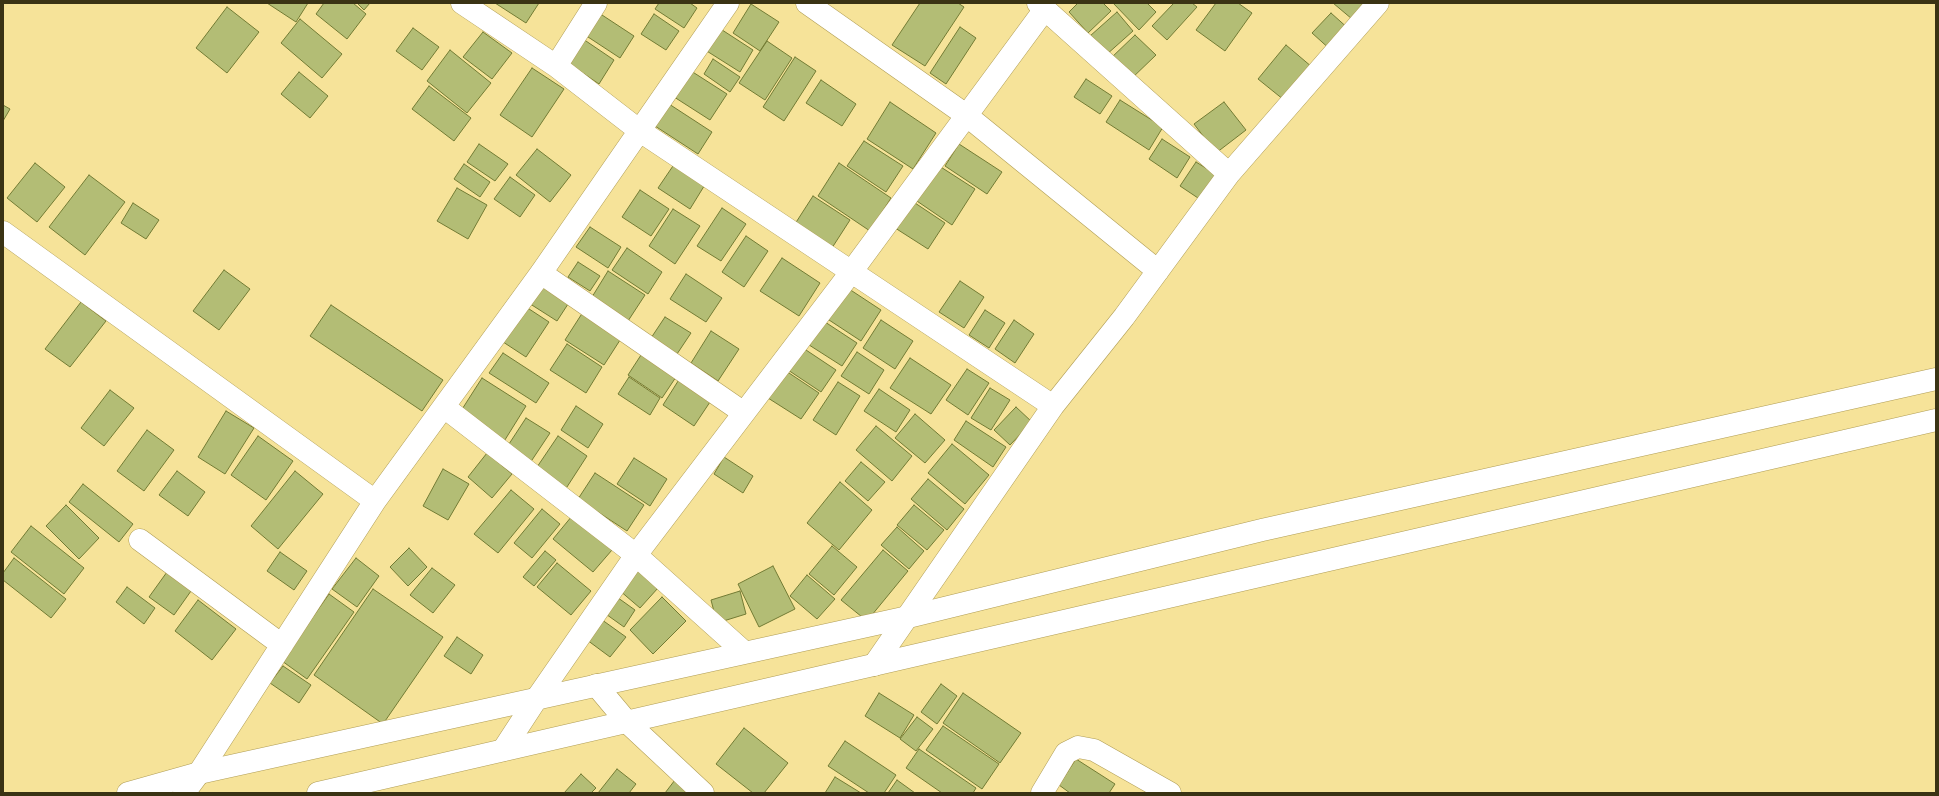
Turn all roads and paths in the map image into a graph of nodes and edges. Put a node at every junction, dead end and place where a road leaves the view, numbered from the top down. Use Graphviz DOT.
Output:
graph roads {
  1 [pos="462,3"];
  2 [pos="596,3"];
  3 [pos="728,3"];
  4 [pos="807,3"];
  5 [pos="1378,3"];
  6 [pos="1041,6"];
  7 [pos="556,66"];
  8 [pos="966,115"];
  9 [pos="640,131"];
  10 [pos="1229,174"];
  11 [pos="3,232"];
  12 [pos="852,270"];
  13 [pos="1158,271"];
  14 [pos="541,273"];
  15 [pos="1936,378"];
  16 [pos="1053,406"];
  17 [pos="444,407"];
  18 [pos="744,413"];
  19 [pos="1936,420"];
  20 [pos="375,501"];
  21 [pos="140,540"];
  22 [pos="636,555"];
  23 [pos="908,616"];
  24 [pos="282,645"];
  25 [pos="744,652"];
  26 [pos="874,665"];
  27 [pos="596,685"];
  28 [pos="537,698"];
  29 [pos="627,722"];
  30 [pos="503,750"];
  31 [pos="199,773"];
  32 [pos="128,793"];
  33 [pos="184,793"];
  34 [pos="318,793"];
  35 [pos="703,793"];
  36 [pos="1042,793"];
  37 [pos="1170,793"];
  1 -- 7 [label="street"];
  2 -- 7 [label="street"];
  3 -- 9 [label="street"];
  4 -- 8 [label="street"];
  5 -- 10 [label="street"];
  6 -- 8 [label="street"];
  6 -- 10 [label="street"];
  7 -- 9 [label="street"];
  8 -- 12 [label="street"];
  8 -- 13 [label="street"];
  9 -- 12 [label="street"];
  9 -- 14 [label="street"];
  10 -- 13 [label="street"];
  11 -- 20 [label="street"];
  12 -- 16 [label="street"];
  12 -- 18 [label="street"];
  13 -- 16 [label="street"];
  14 -- 17 [label="street"];
  14 -- 18 [label="street"];
  15 -- 23 [label="street"];
  16 -- 23 [label="street"];
  17 -- 20 [label="street"];
  17 -- 22 [label="street"];
  18 -- 22 [label="street"];
  19 -- 26 [label="street"];
  20 -- 24 [label="street"];
  21 -- 24 [label="street"];
  22 -- 25 [label="street"];
  22 -- 28 [label="street"];
  23 -- 25 [label="street"];
  23 -- 26 [label="street"];
  24 -- 31 [label="street"];
  25 -- 27 [label="street"];
  26 -- 29 [label="street"];
  27 -- 28 [label="street"];
  27 -- 29 [label="street"];
  28 -- 30 [label="street"];
  28 -- 31 [label="street"];
  29 -- 30 [label="street"];
  29 -- 35 [label="street"];
  30 -- 34 [label="street"];
  31 -- 32 [label="street"];
  31 -- 33 [label="street"];
  36 -- 37 [label="street"];
}
